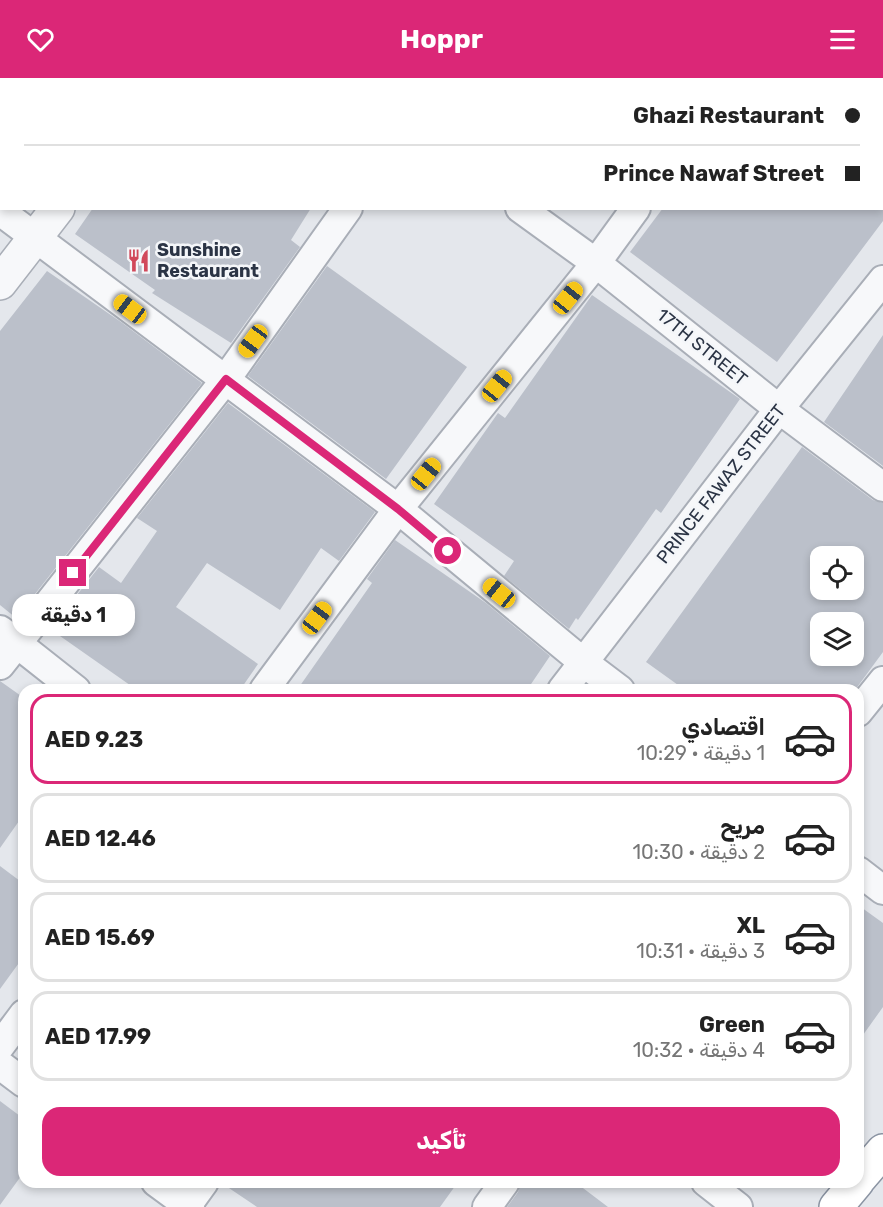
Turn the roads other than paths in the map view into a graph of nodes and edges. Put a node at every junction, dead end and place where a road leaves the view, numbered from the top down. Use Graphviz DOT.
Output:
graph roads {
  1 [pos="57,210"];
  2 [pos="347,210"];
  3 [pos="523,210"];
  4 [pos="635,210"];
  5 [pos="0,211"];
  6 [pos="35,239"];
  7 [pos="596,263"];
  8 [pos="883,280"];
  9 [pos="0,283"];
  10 [pos="226,379"];
  11 [pos="779,409"];
  12 [pos="883,487"];
  13 [pos="398,509"];
  14 [pos="6,646"];
  15 [pos="583,662"];
  16 [pos="883,681"];
  17 [pos="66,684"];
  18 [pos="268,684"];
  19 [pos="566,684"];
  20 [pos="612,684"];
  21 [pos="864,705"];
  22 [pos="864,876"];
  23 [pos="883,890"];
  24 [pos="18,1022"];
  25 [pos="0,1046"];
  26 [pos="0,1065"];
  27 [pos="18,1078"];
  28 [pos="883,1151"];
  29 [pos="864,1173"];
  30 [pos="164,1188"];
  31 [pos="200,1188"];
  32 [pos="500,1188"];
  33 [pos="714,1188"];
  34 [pos="851,1188"];
  35 [pos="188,1206"];
  36 [pos="486,1207"];
  37 [pos="738,1207"];
  38 [pos="836,1207"];
  1 -- 6 [label="street"];
  2 -- 10 [label="street"];
  3 -- 7 [label="street, 17TH STREET"];
  4 -- 7 [label="street"];
  5 -- 6 [label="street"];
  6 -- 9 [label="street"];
  6 -- 10 [label="street"];
  7 -- 11 [label="street, 17TH STREET"];
  7 -- 13 [label="street"];
  8 -- 11 [label="street, PRINCE FAWAZ STREET"];
  10 -- 13 [label="street"];
  10 -- 14 [label="street"];
  11 -- 12 [label="street, 17TH STREET"];
  11 -- 15 [label="street, PRINCE FAWAZ STREET"];
  13 -- 15 [label="street"];
  13 -- 18 [label="street"];
  14 -- 17 [label="street"];
  15 -- 19 [label="street, PRINCE FAWAZ STREET"];
  15 -- 20 [label="street"];
  16 -- 21 [label="street"];
  22 -- 23 [label="street"];
  24 -- 25 [label="street"];
  26 -- 27 [label="street"];
  28 -- 29 [label="highway"];
  30 -- 35 [label="street"];
  31 -- 35 [label="street"];
  32 -- 36 [label="street"];
  33 -- 37 [label="street"];
  34 -- 38 [label="highway"];
}
